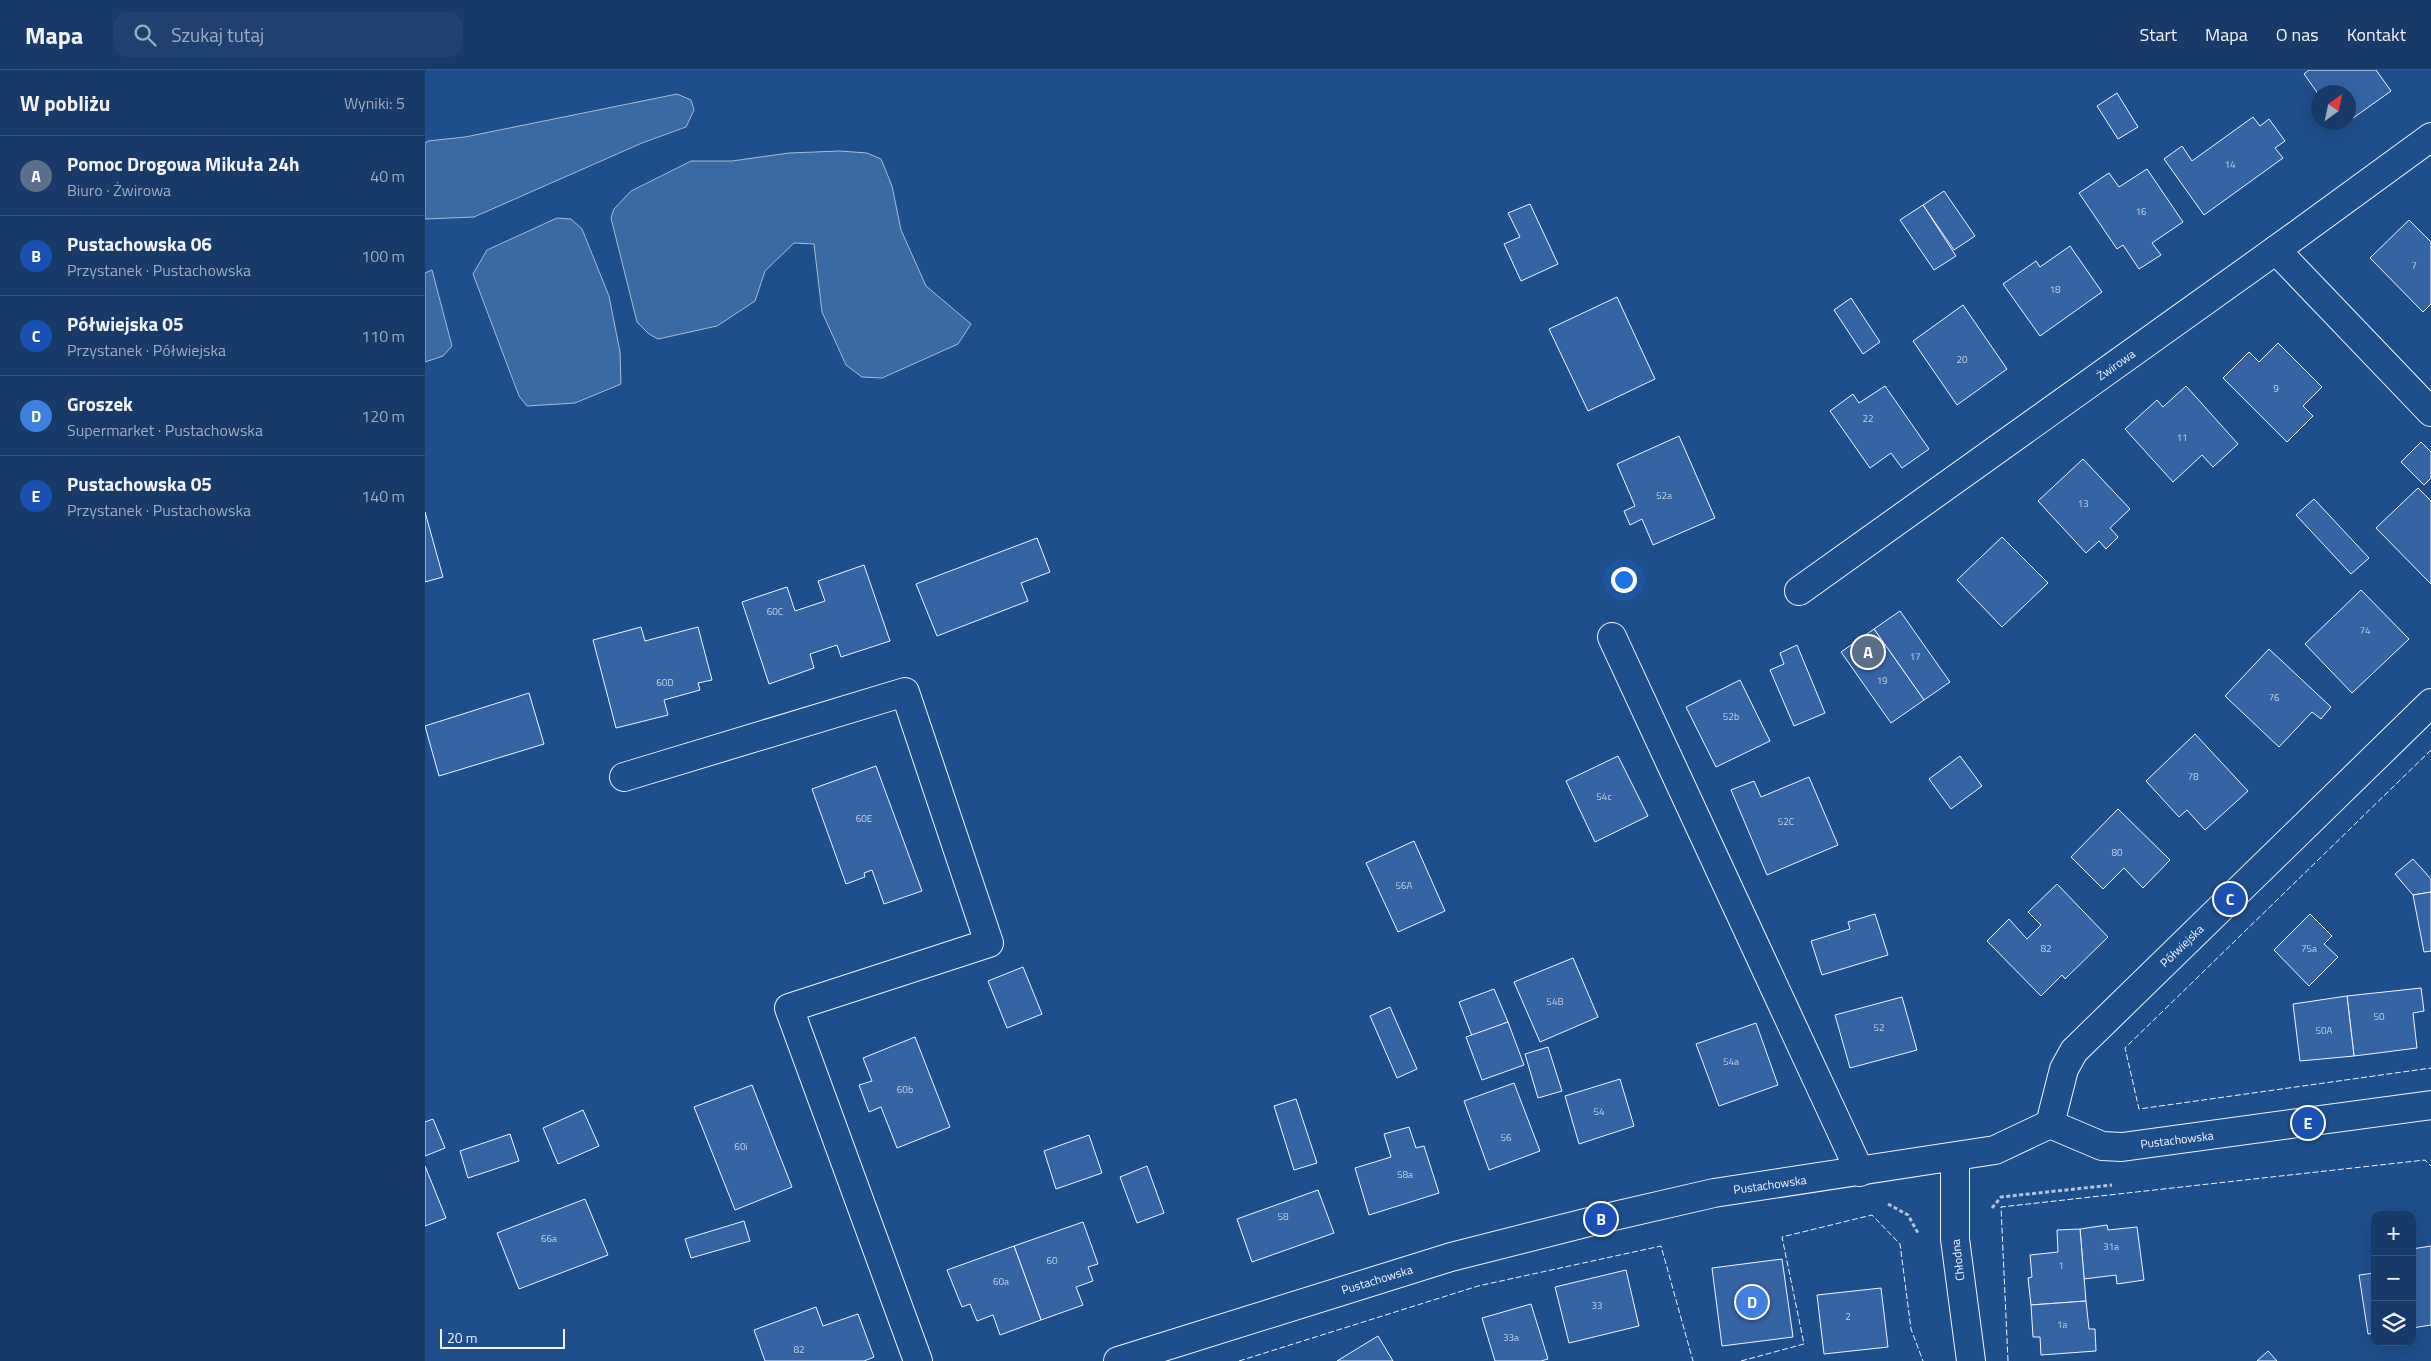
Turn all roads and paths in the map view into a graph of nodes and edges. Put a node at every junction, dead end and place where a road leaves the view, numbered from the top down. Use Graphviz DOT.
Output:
graph roads {
  1 [pos="2431,137"];
  2 [pos="2277,250"];
  3 [pos="2431,412"];
  4 [pos="1799,591"];
  5 [pos="1612,637"];
  6 [pos="2431,703"];
  7 [pos="624,777"];
  8 [pos="2431,1105"];
  9 [pos="2050,1124"];
  10 [pos="1955,1158"];
  11 [pos="1859,1172"];
  12 [pos="918,1361"];
  13 [pos="1118,1361"];
  14 [pos="1971,1361"];
  1 -- 2 [label="street, Żwirowa"];
  2 -- 3 [label="street"];
  2 -- 4 [label="street, Żwirowa"];
  5 -- 11 [label="street"];
  6 -- 9 [label="street, Półwiejska"];
  7 -- 12 [label="street"];
  8 -- 9 [label="street, Pustachowska"];
  9 -- 10 [label="street, Pustachowska"];
  10 -- 11 [label="street, Pustachowska"];
  10 -- 14 [label="street, Chłodna"];
  11 -- 13 [label="street, Pustachowska"];
}
